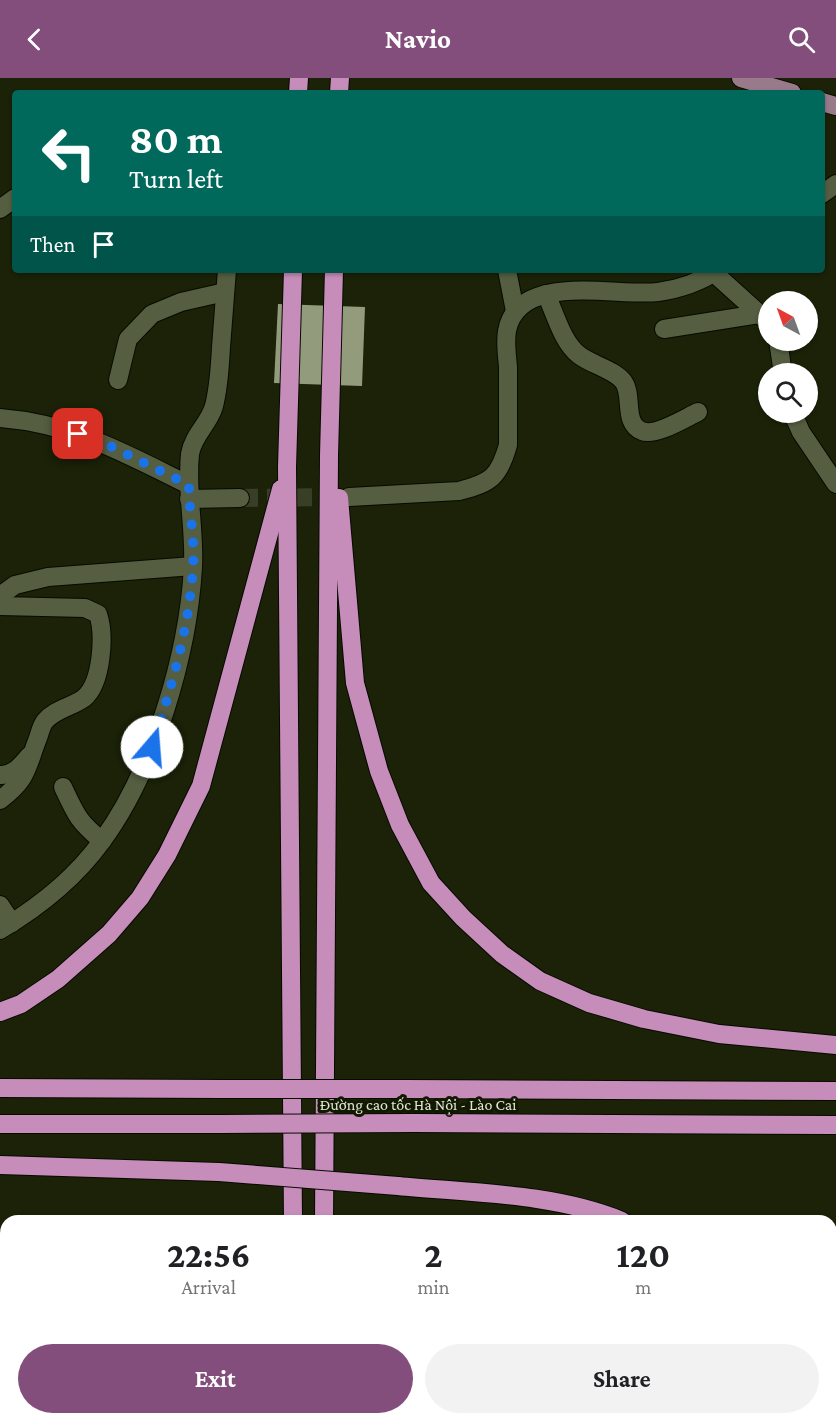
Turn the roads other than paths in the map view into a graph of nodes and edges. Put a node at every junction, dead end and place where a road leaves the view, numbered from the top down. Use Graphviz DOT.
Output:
graph roads {
  1 [pos="741,78"];
  2 [pos="782,90"];
  3 [pos="227,273"];
  4 [pos="292,273"];
  5 [pos="334,273"];
  6 [pos="508,273"];
  7 [pos="708,273"];
  8 [pos="225,292"];
  9 [pos="546,294"];
  10 [pos="515,311"];
  11 [pos="758,313"];
  12 [pos="758,319"];
  13 [pos="664,329"];
  14 [pos="118,380"];
  15 [pos="698,412"];
  16 [pos="1,422"];
  17 [pos="797,423"];
  18 [pos="329,455"];
  19 [pos="287,467"];
  20 [pos="836,484"];
  21 [pos="189,492"];
  22 [pos="349,497"];
  23 [pos="240,498"];
  24 [pos="193,566"];
  25 [pos="0,596"];
  26 [pos="0,606"];
  27 [pos="32,753"];
  28 [pos="0,775"];
  29 [pos="63,787"];
  30 [pos="0,800"];
  31 [pos="102,841"];
  32 [pos="0,904"];
  33 [pos="6,926"];
  34 [pos="0,1012"];
  35 [pos="836,1045"];
  36 [pos="0,1088"];
  37 [pos="836,1091"];
  38 [pos="0,1124"];
  39 [pos="836,1125"];
  40 [pos="0,1166"];
  41 [pos="293,1215"];
  42 [pos="324,1215"];
  43 [pos="608,1215"];
  1 -- 2 [label="main road"];
  3 -- 8 [label="street"];
  4 -- 19 [label="highway"];
  5 -- 18 [label="highway"];
  6 -- 10 [label="street"];
  7 -- 9 [label="street"];
  7 -- 11 [label="street"];
  8 -- 14 [label="street"];
  8 -- 21 [label="street"];
  9 -- 10 [label="street"];
  9 -- 15 [label="street"];
  10 -- 22 [label="street"];
  12 -- 13 [label="street"];
  16 -- 21 [label="street"];
  17 -- 20 [label="street"];
  18 -- 35 [label="highway"];
  18 -- 42 [label="highway"];
  19 -- 34 [label="highway"];
  19 -- 41 [label="highway"];
  21 -- 23 [label="street"];
  21 -- 24 [label="street"];
  24 -- 25 [label="street"];
  24 -- 31 [label="street"];
  26 -- 27 [label="street"];
  27 -- 28 [label="street"];
  27 -- 30 [label="street"];
  29 -- 31 [label="street"];
  31 -- 33 [label="street"];
  32 -- 33 [label="street"];
  36 -- 37 [label="highway, Đường cao tốc Hà Nội - Lào Cai, bridge"];
  38 -- 39 [label="highway, Đường cao tốc Hà Nội - Lào Cai, bridge"];
  40 -- 43 [label="highway, bridge"];
}
